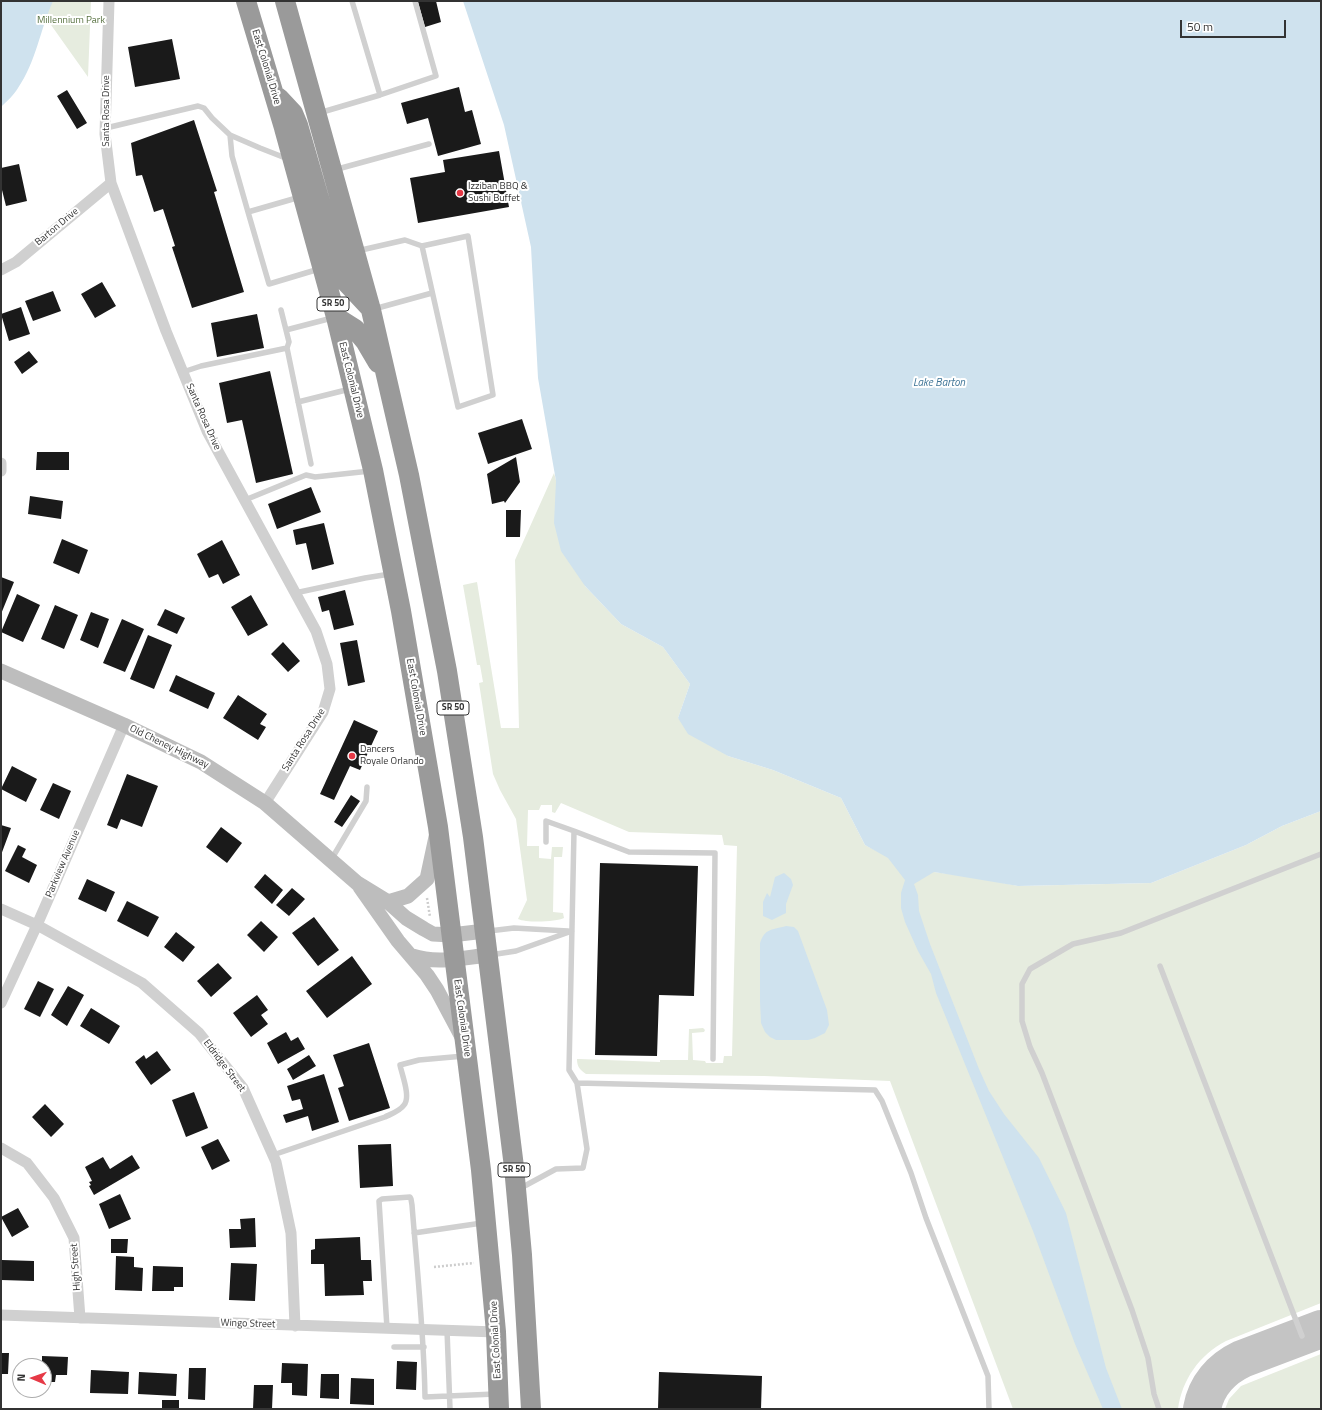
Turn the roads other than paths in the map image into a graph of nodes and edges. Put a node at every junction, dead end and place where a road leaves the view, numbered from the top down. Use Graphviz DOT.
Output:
graph roads {
  1 [pos="109,1"];
  2 [pos="246,1"];
  3 [pos="285,1"];
  4 [pos="352,1"];
  5 [pos="416,1"];
  6 [pos="273,92"];
  7 [pos="380,95"];
  8 [pos="317,114"];
  9 [pos="106,128"];
  10 [pos="230,134"];
  11 [pos="429,144"];
  12 [pos="294,162"];
  13 [pos="333,170"];
  14 [pos="111,183"];
  15 [pos="304,196"];
  16 [pos="248,212"];
  17 [pos="422,246"];
  18 [pos="355,251"];
  19 [pos="323,268"];
  20 [pos="1,270"];
  21 [pos="432,293"];
  22 [pos="281,310"];
  23 [pos="372,310"];
  24 [pos="336,317"];
  25 [pos="286,330"];
  26 [pos="287,348"];
  27 [pos="183,372"];
  28 [pos="388,382"];
  29 [pos="354,388"];
  30 [pos="298,402"];
  31 [pos="1,463"];
  32 [pos="311,464"];
  33 [pos="373,470"];
  34 [pos="1,471"];
  35 [pos="245,500"];
  36 [pos="394,573"];
  37 [pos="295,593"];
  38 [pos="1,670"];
  39 [pos="124,725"];
  40 [pos="367,787"];
  41 [pos="265,803"];
  42 [pos="438,827"];
  43 [pos="574,831"];
  44 [pos="546,842"];
  45 [pos="1321,854"];
  46 [pos="331,860"];
  47 [pos="357,883"];
  48 [pos="388,902"];
  49 [pos="1,910"];
  50 [pos="37,925"];
  51 [pos="485,931"];
  52 [pos="572,931"];
  53 [pos="451,934"];
  54 [pos="488,955"];
  55 [pos="412,956"];
  56 [pos="454,959"];
  57 [pos="1160,966"];
  58 [pos="1,1003"];
  59 [pos="466,1050"];
  60 [pos="713,1059"];
  61 [pos="577,1083"];
  62 [pos="1,1148"];
  63 [pos="273,1155"];
  64 [pos="516,1190"];
  65 [pos="486,1222"];
  66 [pos="414,1233"];
  67 [pos="1,1315"];
  68 [pos="80,1318"];
  69 [pos="295,1326"];
  70 [pos="387,1328"];
  71 [pos="422,1329"];
  72 [pos="447,1330"];
  73 [pos="496,1332"];
  74 [pos="1302,1336"];
  75 [pos="394,1347"];
  76 [pos="424,1347"];
  77 [pos="449,1396"];
  78 [pos="499,1402"];
  79 [pos="450,1409"];
  80 [pos="531,1409"];
  81 [pos="989,1409"];
  82 [pos="1159,1409"];
  1 -- 9 [label="street, Santa Rosa Drive"];
  2 -- 6 [label="highway, East Colonial Drive / SR 50"];
  3 -- 8 [label="highway, SR 50"];
  4 -- 7 [label="lane"];
  5 -- 7 [label="lane"];
  6 -- 12 [label="highway, East Colonial Drive / SR 50"];
  6 -- 23 [label="highway"];
  7 -- 8 [label="lane"];
  8 -- 13 [label="highway, SR 50"];
  9 -- 10 [label="lane"];
  9 -- 14 [label="street, Santa Rosa Drive"];
  10 -- 12 [label="lane"];
  10 -- 16 [label="lane"];
  11 -- 13 [label="lane"];
  12 -- 15 [label="highway, East Colonial Drive / SR 50"];
  13 -- 18 [label="highway, SR 50"];
  14 -- 20 [label="street, Barton Drive"];
  14 -- 27 [label="street, Santa Rosa Drive"];
  15 -- 16 [label="lane"];
  15 -- 19 [label="highway, East Colonial Drive / SR 50"];
  16 -- 19 [label="lane"];
  17 -- 18 [label="lane"];
  17 -- 21 [label="lane"];
  17 -- 21 [label="lane"];
  18 -- 23 [label="highway, SR 50"];
  19 -- 24 [label="highway, East Colonial Drive / SR 50"];
  21 -- 23 [label="lane"];
  22 -- 25 [label="lane"];
  23 -- 28 [label="highway, SR 50"];
  24 -- 25 [label="lane"];
  24 -- 28 [label="highway"];
  24 -- 29 [label="highway, East Colonial Drive / SR 50"];
  25 -- 26 [label="lane"];
  26 -- 27 [label="lane"];
  26 -- 30 [label="lane"];
  27 -- 35 [label="street, Santa Rosa Drive"];
  28 -- 51 [label="highway, SR 50"];
  29 -- 30 [label="lane"];
  29 -- 33 [label="highway, East Colonial Drive / SR 50"];
  30 -- 32 [label="lane"];
  31 -- 34 [label="street"];
  33 -- 35 [label="lane"];
  33 -- 36 [label="highway, East Colonial Drive / SR 50"];
  35 -- 37 [label="street, Santa Rosa Drive"];
  36 -- 37 [label="lane"];
  36 -- 42 [label="highway, East Colonial Drive / SR 50"];
  37 -- 41 [label="street, Santa Rosa Drive"];
  38 -- 39 [label="street, Old Cheney Highway"];
  39 -- 41 [label="street, Old Cheney Highway"];
  39 -- 50 [label="street, Parkview Avenue"];
  40 -- 46 [label="lane"];
  41 -- 46 [label="street, Old Cheney Highway"];
  42 -- 48 [label="street"];
  42 -- 53 [label="highway, East Colonial Drive / SR 50"];
  43 -- 44 [label="lane"];
  43 -- 52 [label="lane"];
  43 -- 60 [label="lane"];
  45 -- 82 [label="lane"];
  46 -- 47 [label="street, Old Cheney Highway"];
  47 -- 48 [label="street, Old Cheney Highway"];
  47 -- 55 [label="street, Old Cheney Highway"];
  48 -- 53 [label="street, Old Cheney Highway"];
  49 -- 50 [label="street, Eldridge Street"];
  50 -- 58 [label="street, Parkview Avenue"];
  50 -- 63 [label="street, Eldridge Street"];
  51 -- 52 [label="lane"];
  51 -- 53 [label="street, Old Cheney Highway"];
  51 -- 54 [label="highway, SR 50"];
  52 -- 54 [label="lane"];
  52 -- 61 [label="lane"];
  53 -- 56 [label="highway, East Colonial Drive / SR 50"];
  54 -- 56 [label="street"];
  54 -- 64 [label="highway, SR 50"];
  55 -- 56 [label="street"];
  55 -- 59 [label="street, Old Cheney Highway"];
  56 -- 59 [label="highway, East Colonial Drive / SR 50"];
  57 -- 74 [label="lane"];
  59 -- 63 [label="lane"];
  59 -- 65 [label="highway, East Colonial Drive / SR 50"];
  61 -- 64 [label="lane"];
  61 -- 81 [label="lane"];
  62 -- 68 [label="street, High Street"];
  63 -- 69 [label="street, Eldridge Street"];
  64 -- 80 [label="highway, SR 50"];
  65 -- 66 [label="lane"];
  65 -- 73 [label="highway, East Colonial Drive / SR 50"];
  66 -- 70 [label="lane"];
  66 -- 71 [label="lane"];
  67 -- 68 [label="street, Wingo Street"];
  68 -- 69 [label="street, Wingo Street"];
  69 -- 70 [label="street, Wingo Street"];
  70 -- 71 [label="street, Wingo Street"];
  71 -- 72 [label="street, Wingo Street"];
  71 -- 76 [label="lane"];
  72 -- 73 [label="street, Wingo Street"];
  72 -- 77 [label="lane"];
  73 -- 78 [label="highway, East Colonial Drive / SR 50"];
  75 -- 76 [label="lane"];
  76 -- 77 [label="lane"];
  77 -- 78 [label="lane"];
  77 -- 79 [label="lane"];
}
